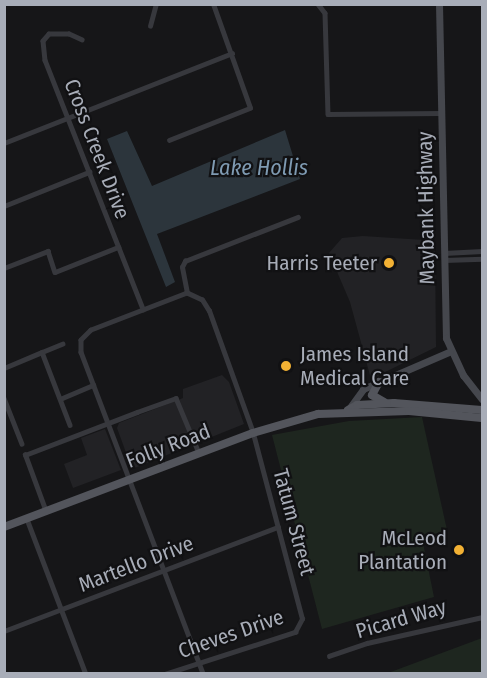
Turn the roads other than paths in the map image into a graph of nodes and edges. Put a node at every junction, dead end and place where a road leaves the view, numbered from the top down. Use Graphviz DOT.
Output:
graph roads {
  1 [pos="156,4"];
  2 [pos="213,4"];
  3 [pos="318,4"];
  4 [pos="439,4"];
  5 [pos="150,26"];
  6 [pos="82,40"];
  7 [pos="232,52"];
  8 [pos="441,113"];
  9 [pos="68,118"];
  10 [pos="169,140"];
  11 [pos="4,143"];
  12 [pos="89,172"];
  13 [pos="4,207"];
  14 [pos="298,217"];
  15 [pos="118,247"];
  16 [pos="483,251"];
  17 [pos="444,256"];
  18 [pos="483,259"];
  19 [pos="4,268"];
  20 [pos="187,293"];
  21 [pos="143,309"];
  22 [pos="62,344"];
  23 [pos="42,352"];
  24 [pos="449,352"];
  25 [pos="4,368"];
  26 [pos="379,382"];
  27 [pos="93,385"];
  28 [pos="4,398"];
  29 [pos="60,399"];
  30 [pos="483,399"];
  31 [pos="394,403"];
  32 [pos="348,410"];
  33 [pos="483,410"];
  34 [pos="483,418"];
  35 [pos="108,423"];
  36 [pos="70,425"];
  37 [pos="253,433"];
  38 [pos="22,444"];
  39 [pos="199,453"];
  40 [pos="129,480"];
  41 [pos="46,512"];
  42 [pos="27,519"];
  43 [pos="4,527"];
  44 [pos="278,527"];
  45 [pos="165,571"];
  46 [pos="62,610"];
  47 [pos="483,617"];
  48 [pos="302,620"];
  49 [pos="4,631"];
  50 [pos="329,656"];
  51 [pos="199,663"];
  52 [pos="86,674"];
  53 [pos="165,674"];
  54 [pos="202,674"];
  1 -- 5 [label="street"];
  2 -- 7 [label="street"];
  3 -- 8 [label="street"];
  4 -- 8 [label="main road, Maybank Highway"];
  6 -- 9 [label="street, Cross Creek Drive"];
  7 -- 9 [label="street"];
  7 -- 10 [label="street"];
  8 -- 17 [label="main road, Maybank Highway"];
  9 -- 11 [label="street"];
  9 -- 12 [label="street, Cross Creek Drive"];
  12 -- 13 [label="street"];
  12 -- 15 [label="street, Cross Creek Drive"];
  14 -- 20 [label="street"];
  15 -- 19 [label="street"];
  15 -- 21 [label="street, Cross Creek Drive"];
  16 -- 17 [label="street"];
  17 -- 18 [label="street"];
  17 -- 24 [label="main road, Maybank Highway"];
  20 -- 21 [label="street"];
  20 -- 37 [label="street"];
  21 -- 27 [label="street"];
  22 -- 23 [label="street"];
  23 -- 25 [label="street"];
  23 -- 29 [label="street"];
  24 -- 26 [label="main road"];
  24 -- 30 [label="main road, Maybank Highway"];
  26 -- 31 [label="main road"];
  26 -- 32 [label="main road"];
  27 -- 29 [label="street"];
  27 -- 35 [label="street"];
  28 -- 38 [label="street"];
  29 -- 36 [label="street"];
  31 -- 32 [label="main road, Folly Road"];
  31 -- 33 [label="main road, Folly Road"];
  32 -- 34 [label="main road, Folly Road"];
  32 -- 37 [label="main road, Folly Road"];
  35 -- 39 [label="street"];
  35 -- 40 [label="street"];
  35 -- 41 [label="street"];
  37 -- 39 [label="main road, Folly Road"];
  37 -- 44 [label="street, Tatum Street"];
  39 -- 40 [label="main road, Folly Road"];
  40 -- 41 [label="main road, Folly Road"];
  40 -- 45 [label="street"];
  41 -- 42 [label="main road, Folly Road"];
  42 -- 43 [label="main road, Folly Road"];
  42 -- 46 [label="street"];
  44 -- 45 [label="street, Martello Drive"];
  44 -- 48 [label="street, Tatum Street"];
  45 -- 46 [label="street, Martello Drive"];
  45 -- 51 [label="street"];
  46 -- 49 [label="street, Martello Drive"];
  46 -- 52 [label="street"];
  47 -- 50 [label="street, Picard Way"];
  48 -- 51 [label="street, Cheves Drive"];
  51 -- 53 [label="street, Cheves Drive"];
  51 -- 54 [label="street"];
}
